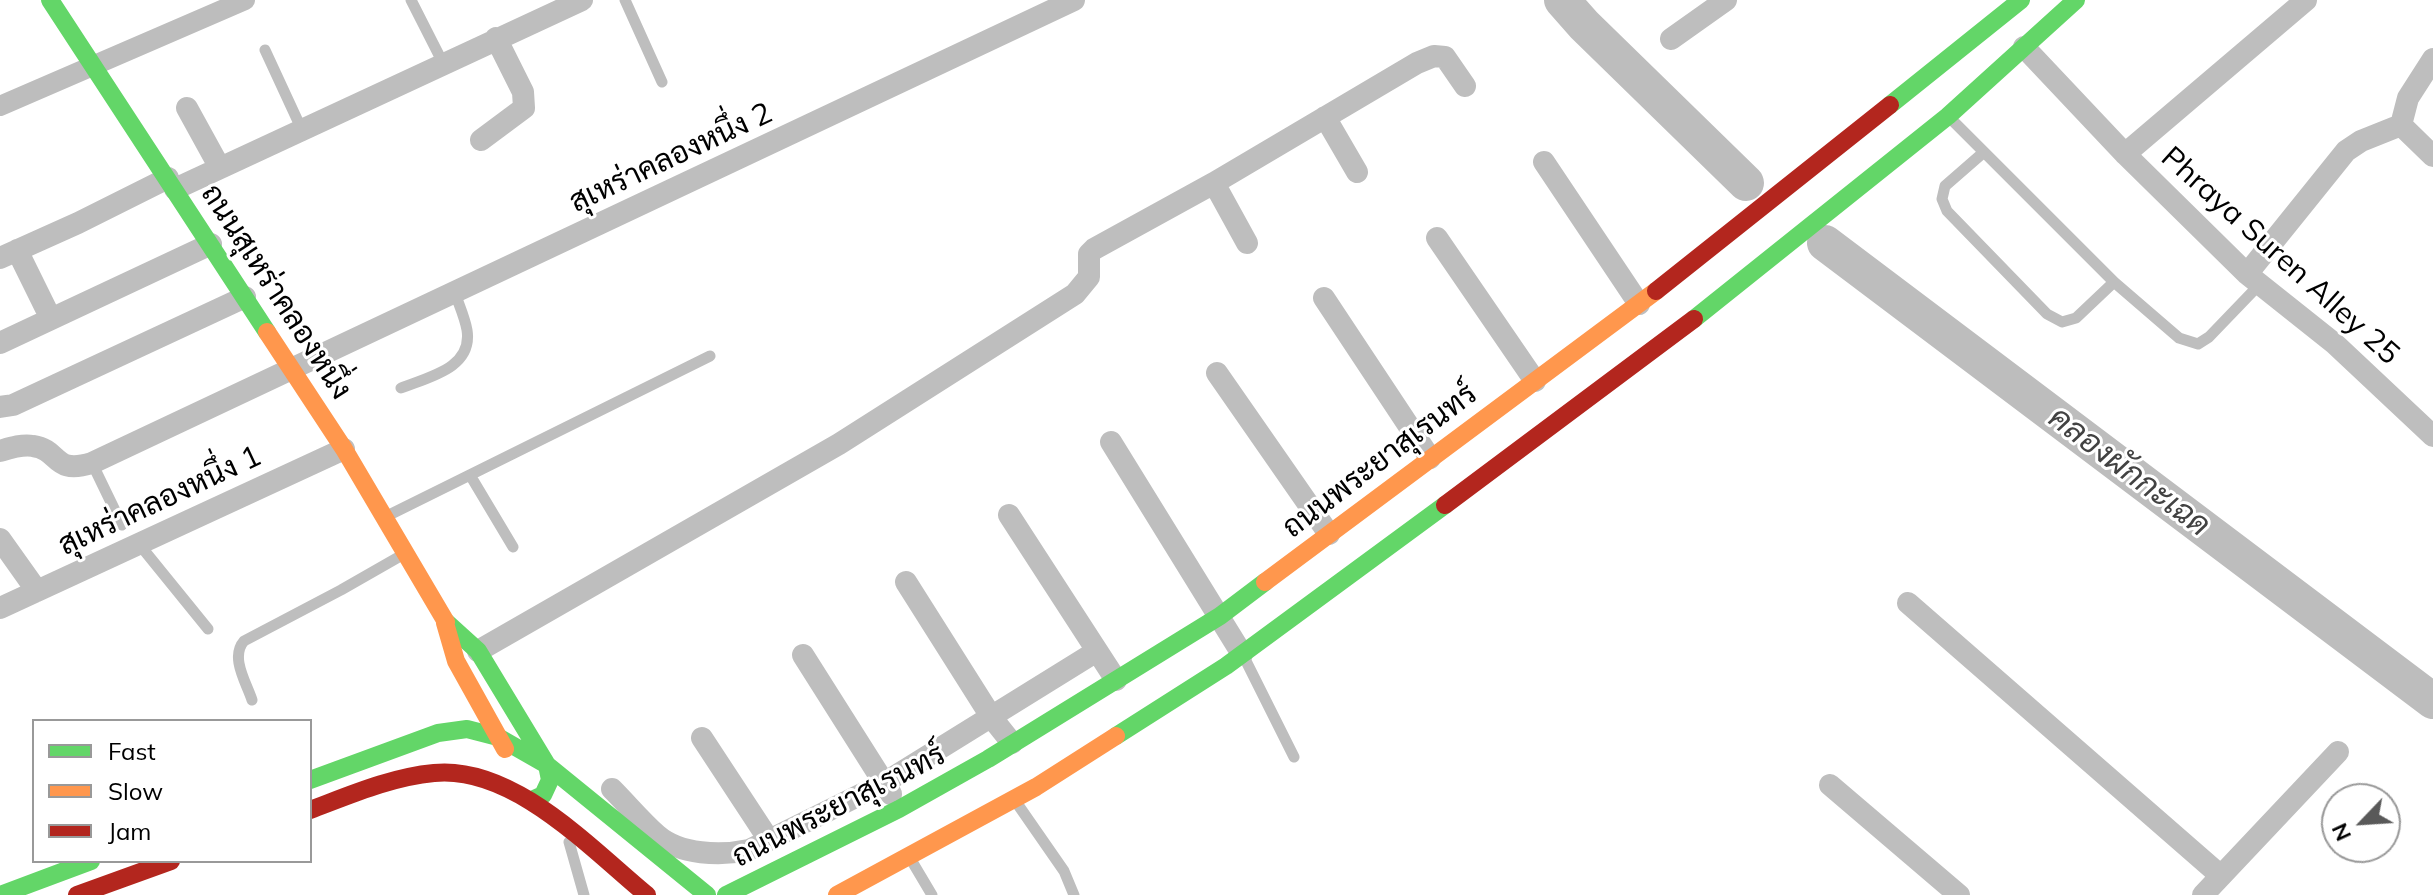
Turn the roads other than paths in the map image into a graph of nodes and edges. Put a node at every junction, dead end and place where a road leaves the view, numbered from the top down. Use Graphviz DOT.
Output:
graph roads {
  1 [pos="50,0"];
  2 [pos="411,0"];
  3 [pos="582,0"];
  4 [pos="625,0"];
  5 [pos="1074,0"];
  6 [pos="1726,0"];
  7 [pos="2021,0"];
  8 [pos="2076,0"];
  9 [pos="2306,0"];
  10 [pos="496,38"];
  11 [pos="1671,39"];
  12 [pos="2024,47"];
  13 [pos="265,50"];
  14 [pos="2433,59"];
  15 [pos="443,63"];
  16 [pos="662,82"];
  17 [pos="1465,86"];
  18 [pos="187,108"];
  19 [pos="1948,116"];
  20 [pos="1325,117"];
  21 [pos="2401,125"];
  22 [pos="302,130"];
  23 [pos="481,140"];
  24 [pos="1984,152"];
  25 [pos="2125,154"];
  26 [pos="2433,156"];
  27 [pos="1544,162"];
  28 [pos="220,168"];
  29 [pos="1357,172"];
  30 [pos="172,183"];
  31 [pos="1214,183"];
  32 [pos="1437,238"];
  33 [pos="1247,243"];
  34 [pos="211,244"];
  35 [pos="9,254"];
  36 [pos="2253,280"];
  37 [pos="2114,282"];
  38 [pos="455,293"];
  39 [pos="245,297"];
  40 [pos="1324,298"];
  41 [pos="1639,304"];
  42 [pos="51,319"];
  43 [pos="0,343"];
  44 [pos="710,356"];
  45 [pos="293,370"];
  46 [pos="1217,373"];
  47 [pos="1535,381"];
  48 [pos="401,388"];
  49 [pos="0,407"];
  50 [pos="2433,436"];
  51 [pos="1111,442"];
  52 [pos="344,449"];
  53 [pos="0,451"];
  54 [pos="1430,458"];
  55 [pos="92,463"];
  56 [pos="470,475"];
  57 [pos="1009,515"];
  58 [pos="384,518"];
  59 [pos="122,525"];
  60 [pos="1329,534"];
  61 [pos="0,539"];
  62 [pos="139,544"];
  63 [pos="513,547"];
  64 [pos="404,553"];
  65 [pos="906,582"];
  66 [pos="37,591"];
  67 [pos="1908,603"];
  68 [pos="0,608"];
  69 [pos="1220,616"];
  70 [pos="444,620"];
  71 [pos="208,629"];
  72 [pos="478,651"];
  73 [pos="1097,651"];
  74 [pos="1242,654"];
  75 [pos="803,655"];
  76 [pos="456,661"];
  77 [pos="1116,680"];
  78 [pos="252,700"];
  79 [pos="992,718"];
  80 [pos="438,733"];
  81 [pos="498,737"];
  82 [pos="702,738"];
  83 [pos="1012,743"];
  84 [pos="2338,752"];
  85 [pos="1294,757"];
  86 [pos="552,770"];
  87 [pos="312,779"];
  88 [pos="884,783"];
  89 [pos="1830,785"];
  90 [pos="612,789"];
  91 [pos="1014,799"];
  92 [pos="532,800"];
  93 [pos="312,809"];
  94 [pos="899,809"];
  95 [pos="563,826"];
  96 [pos="769,840"];
  97 [pos="910,857"];
  98 [pos="86,863"];
  99 [pos="165,863"];
  100 [pos="2221,876"];
  101 [pos="630,887"];
  102 [pos="0,895"];
  103 [pos="77,895"];
  104 [pos="584,895"];
  105 [pos="647,895"];
  106 [pos="707,895"];
  107 [pos="726,895"];
  108 [pos="837,895"];
  109 [pos="932,895"];
  110 [pos="1074,895"];
  111 [pos="1959,895"];
  112 [pos="2203,895"];
  1 -- 30 [label="street, ถนนสุเหร่าคลองหนึ่ง"];
  2 -- 15 [label="lane"];
  3 -- 10 [label="street"];
  4 -- 16 [label="lane"];
  5 -- 38 [label="street, สุเหร่าคลองหนึ่ง 2"];
  6 -- 11 [label="street"];
  7 -- 41 [label="street, ถนนพระยาสุเรนทร์"];
  8 -- 12 [label="street"];
  9 -- 25 [label="street"];
  10 -- 15 [label="street"];
  10 -- 23 [label="street"];
  12 -- 19 [label="street"];
  12 -- 25 [label="street, Phraya Suren Alley 25"];
  13 -- 22 [label="lane"];
  14 -- 21 [label="street"];
  15 -- 22 [label="street"];
  17 -- 20 [label="street"];
  18 -- 28 [label="street"];
  19 -- 24 [label="lane"];
  19 -- 74 [label="street"];
  20 -- 29 [label="street"];
  20 -- 31 [label="street"];
  21 -- 26 [label="street"];
  21 -- 36 [label="street"];
  22 -- 28 [label="street"];
  24 -- 37 [label="lane"];
  24 -- 37 [label="lane"];
  25 -- 36 [label="street, Phraya Suren Alley 25"];
  27 -- 41 [label="street"];
  28 -- 30 [label="street"];
  30 -- 34 [label="street, ถนนสุเหร่าคลองหนึ่ง"];
  30 -- 35 [label="street"];
  31 -- 33 [label="street"];
  31 -- 72 [label="street"];
  32 -- 47 [label="street"];
  34 -- 39 [label="street, ถนนสุเหร่าคลองหนึ่ง"];
  34 -- 42 [label="street"];
  35 -- 42 [label="street"];
  36 -- 37 [label="lane"];
  36 -- 50 [label="street, Phraya Suren Alley 25"];
  38 -- 45 [label="street, สุเหร่าคลองหนึ่ง 2"];
  38 -- 48 [label="lane"];
  39 -- 45 [label="street, ถนนสุเหร่าคลองหนึ่ง"];
  39 -- 49 [label="street"];
  40 -- 54 [label="street"];
  41 -- 47 [label="street, ถนนพระยาสุเรนทร์"];
  42 -- 43 [label="street"];
  44 -- 56 [label="lane"];
  45 -- 52 [label="street, ถนนสุเหร่าคลองหนึ่ง"];
  45 -- 55 [label="street, สุเหร่าคลองหนึ่ง 2"];
  46 -- 60 [label="street"];
  47 -- 54 [label="street, ถนนพระยาสุเรนทร์"];
  51 -- 69 [label="street"];
  52 -- 58 [label="street, ถนนสุเหร่าคลองหนึ่ง"];
  52 -- 62 [label="street, สุเหร่าคลองหนึ่ง 1"];
  53 -- 55 [label="street"];
  54 -- 60 [label="street, ถนนพระยาสุเรนทร์"];
  55 -- 59 [label="lane"];
  56 -- 58 [label="lane"];
  56 -- 63 [label="lane"];
  57 -- 73 [label="street"];
  58 -- 64 [label="street, ถนนสุเหร่าคลองหนึ่ง"];
  60 -- 69 [label="street, ถนนพระยาสุเรนทร์"];
  61 -- 66 [label="street"];
  62 -- 66 [label="street, สุเหร่าคลองหนึ่ง 1"];
  62 -- 71 [label="lane"];
  64 -- 70 [label="street, ถนนสุเหร่าคลองหนึ่ง"];
  64 -- 78 [label="lane"];
  65 -- 79 [label="street"];
  66 -- 68 [label="street, สุเหร่าคลองหนึ่ง 1"];
  67 -- 100 [label="street"];
  69 -- 74 [label="street"];
  69 -- 77 [label="street, ถนนพระยาสุเรนทร์"];
  70 -- 72 [label="street, ถนนสุเหร่าคลองหนึ่ง"];
  70 -- 76 [label="street, ถนนสุเหร่าคลองหนึ่ง"];
  72 -- 86 [label="street, ถนนสุเหร่าคลองหนึ่ง"];
  73 -- 77 [label="street"];
  73 -- 79 [label="street"];
  74 -- 85 [label="lane"];
  74 -- 91 [label="street"];
  75 -- 88 [label="street"];
  76 -- 80 [label="street"];
  76 -- 81 [label="street, ถนนสุเหร่าคลองหนึ่ง"];
  77 -- 83 [label="street, ถนนพระยาสุเรนทร์"];
  79 -- 83 [label="street"];
  79 -- 88 [label="street"];
  80 -- 81 [label="street"];
  80 -- 87 [label="street"];
  81 -- 86 [label="street"];
  81 -- 92 [label="street, ถนนสุเหร่าคลองหนึ่ง"];
  82 -- 96 [label="street"];
  83 -- 94 [label="street, ถนนพระยาสุเรนทร์"];
  84 -- 100 [label="street"];
  86 -- 92 [label="street"];
  86 -- 106 [label="street"];
  88 -- 94 [label="street"];
  88 -- 96 [label="street"];
  89 -- 111 [label="street"];
  90 -- 96 [label="street"];
  91 -- 97 [label="street"];
  91 -- 110 [label="lane"];
  92 -- 93 [label="street"];
  92 -- 95 [label="street"];
  94 -- 107 [label="street, ถนนพระยาสุเรนทร์"];
  95 -- 101 [label="street"];
  95 -- 104 [label="lane"];
  97 -- 108 [label="street"];
  97 -- 109 [label="lane"];
  98 -- 102 [label="street"];
  99 -- 103 [label="street"];
  100 -- 112 [label="street"];
  101 -- 105 [label="street"];
}
